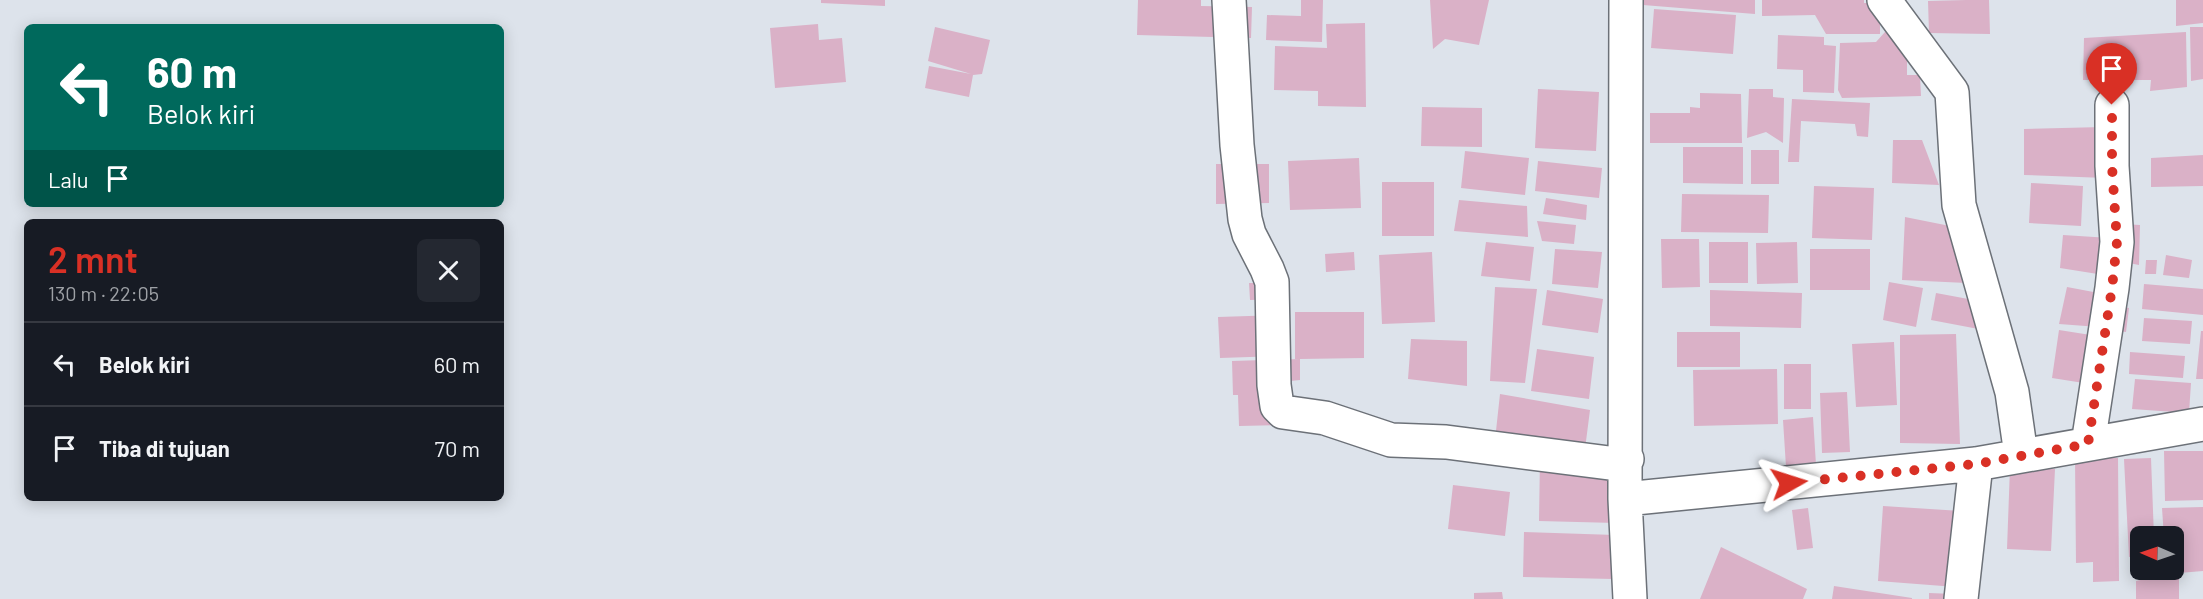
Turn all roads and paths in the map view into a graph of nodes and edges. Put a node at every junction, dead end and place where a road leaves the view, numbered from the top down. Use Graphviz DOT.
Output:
graph roads {
  1 [pos="1229,0"];
  2 [pos="1626,0"];
  3 [pos="1884,0"];
  4 [pos="2112,105"];
  5 [pos="2203,424"];
  6 [pos="2088,444"];
  7 [pos="2021,455"];
  8 [pos="1627,459"];
  9 [pos="1976,464"];
  10 [pos="1625,499"];
  11 [pos="1630,599"];
  12 [pos="1961,599"];
  1 -- 8 [label="street"];
  2 -- 8 [label="street"];
  3 -- 7 [label="street"];
  4 -- 6 [label="street"];
  5 -- 6 [label="street"];
  6 -- 7 [label="street"];
  7 -- 9 [label="street"];
  8 -- 10 [label="street"];
  9 -- 10 [label="street"];
  9 -- 12 [label="street"];
  10 -- 11 [label="street"];
}
